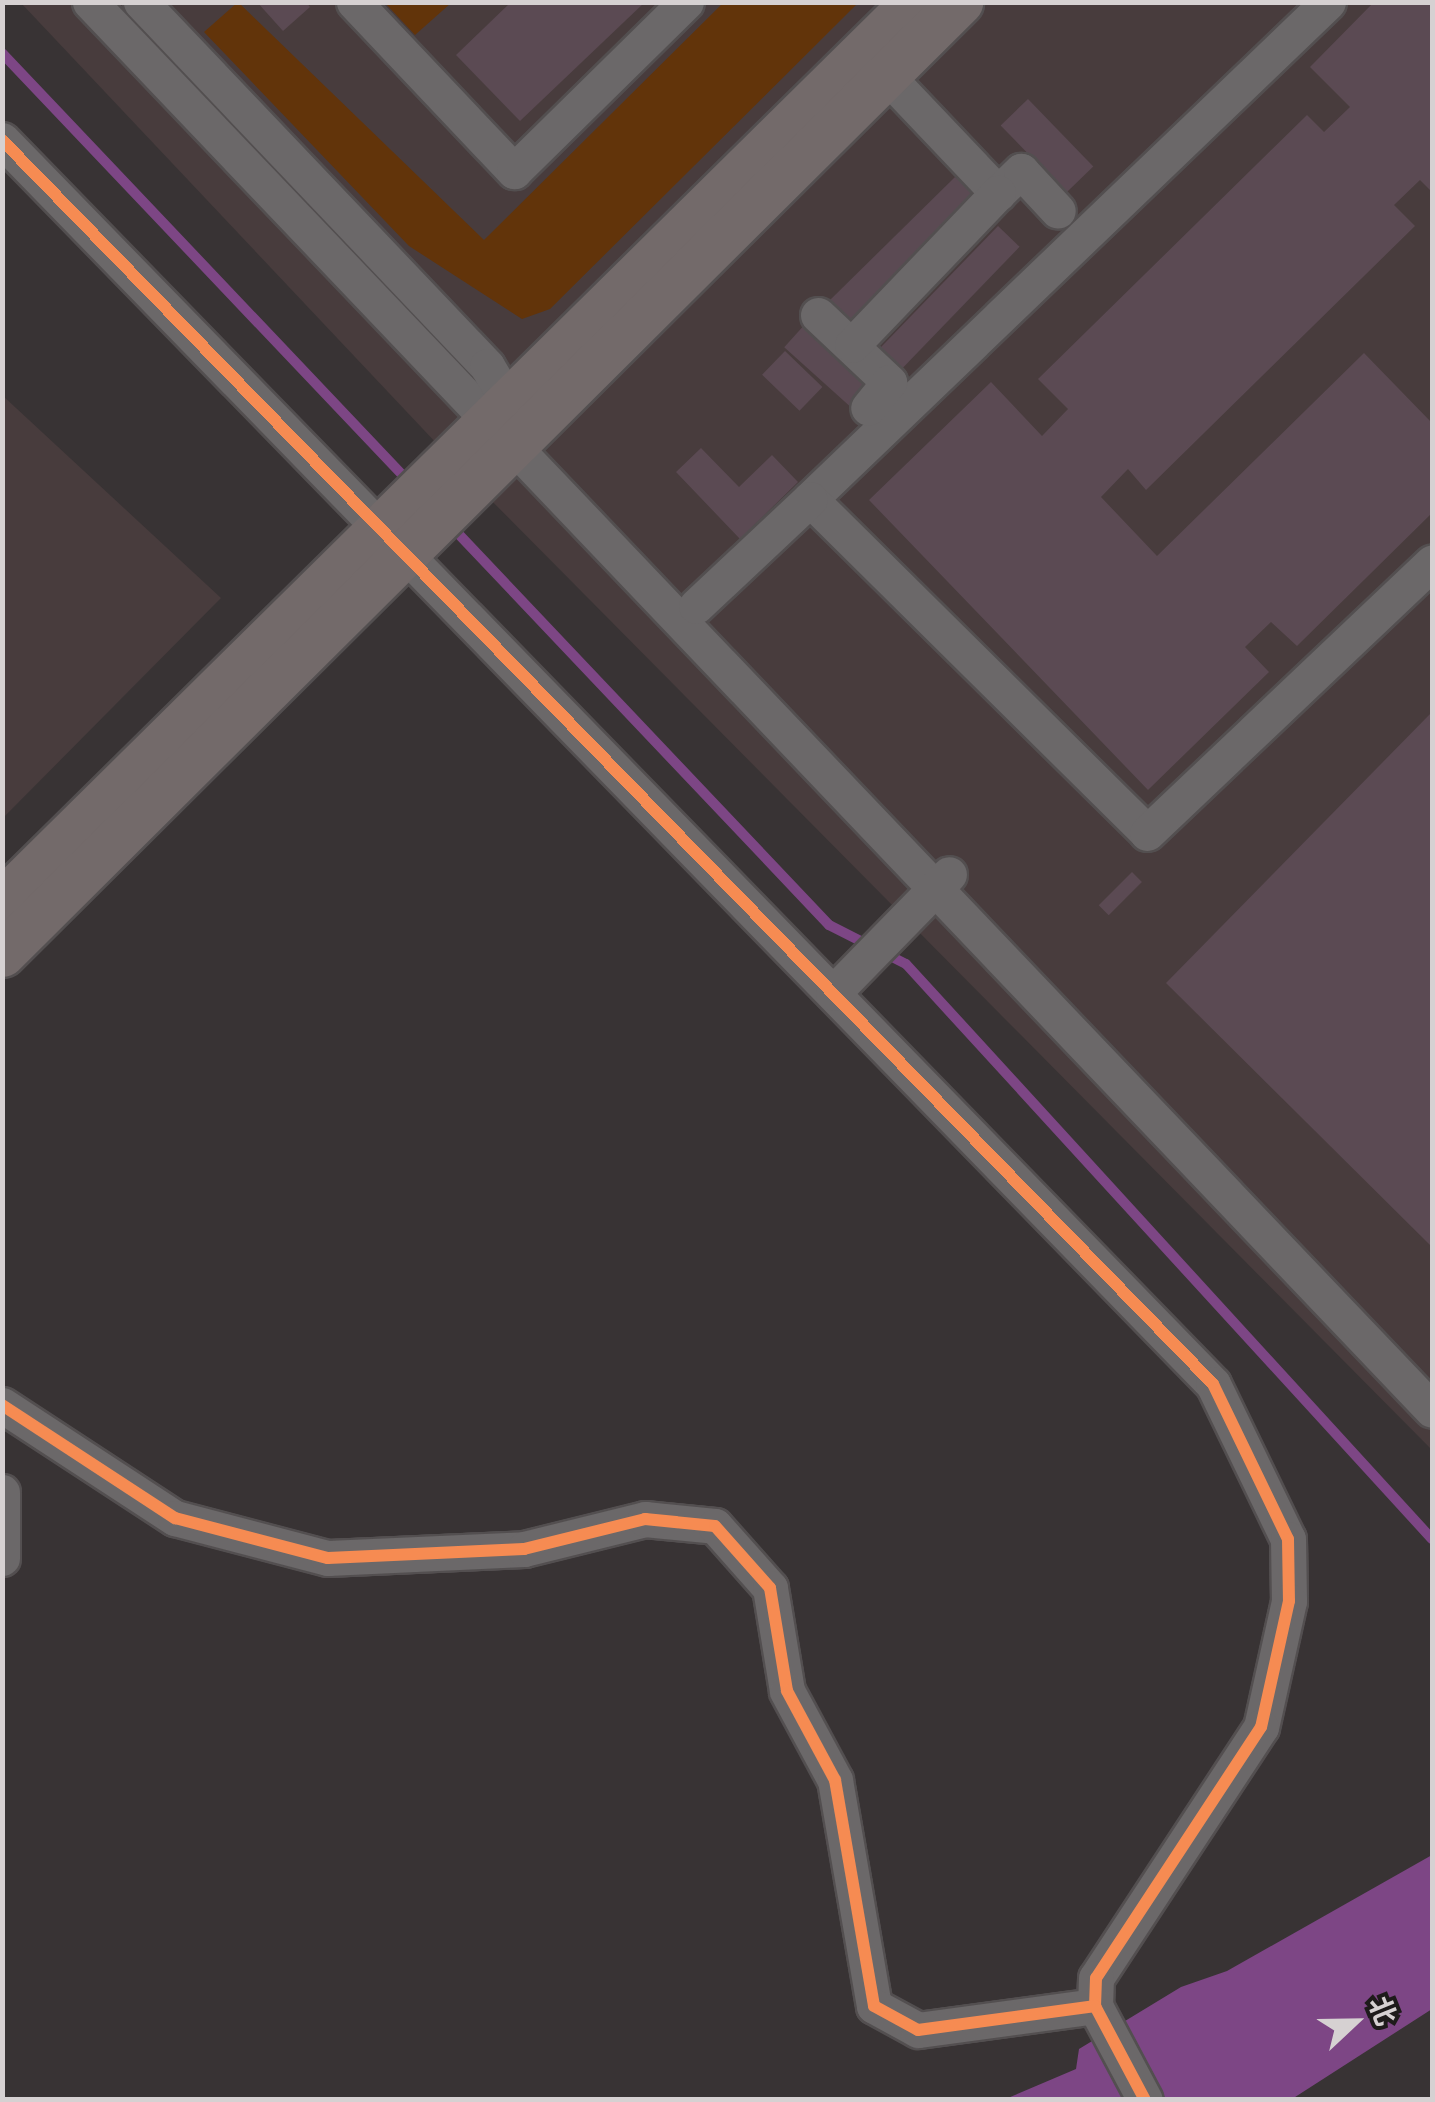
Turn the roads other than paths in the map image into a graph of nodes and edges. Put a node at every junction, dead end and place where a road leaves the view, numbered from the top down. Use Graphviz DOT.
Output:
graph roads {
  1 [pos="90,2"];
  2 [pos="354,2"];
  3 [pos="686,2"];
  4 [pos="913,2"];
  5 [pos="960,2"];
  6 [pos="1328,2"];
  7 [pos="150,6"];
  8 [pos="886,75"];
  9 [pos="2,140"];
  10 [pos="998,193"];
  11 [pos="1058,212"];
  12 [pos="818,316"];
  13 [pos="852,346"];
  14 [pos="868,408"];
  15 [pos="506,423"];
  16 [pos="810,499"];
  17 [pos="390,537"];
  18 [pos="1432,563"];
  19 [pos="696,606"];
  20 [pos="931,891"];
  21 [pos="2,902"];
  22 [pos="2,954"];
  23 [pos="844,981"];
  24 [pos="1432,1382"];
  25 [pos="2,1406"];
  26 [pos="1432,1410"];
  27 [pos="2,1492"];
  28 [pos="2,1558"];
  29 [pos="1096,2006"];
  30 [pos="1145,2100"];
  1 -- 15 [label="street"];
  2 -- 3 [label="street"];
  4 -- 15 [label="main road"];
  5 -- 8 [label="main road"];
  6 -- 16 [label="street"];
  7 -- 15 [label="street"];
  8 -- 10 [label="street"];
  8 -- 15 [label="main road"];
  9 -- 17 [label="street"];
  10 -- 11 [label="street"];
  10 -- 13 [label="street"];
  12 -- 13 [label="street"];
  13 -- 14 [label="street"];
  15 -- 17 [label="main road"];
  15 -- 19 [label="street"];
  15 -- 20 [label="street"];
  16 -- 18 [label="street"];
  16 -- 19 [label="street"];
  17 -- 21 [label="main road"];
  17 -- 22 [label="main road"];
  17 -- 23 [label="street"];
  19 -- 20 [label="street"];
  20 -- 23 [label="street"];
  20 -- 24 [label="street"];
  20 -- 26 [label="street"];
  23 -- 29 [label="street"];
  25 -- 29 [label="street"];
  27 -- 28 [label="street"];
  29 -- 30 [label="street"];
}
